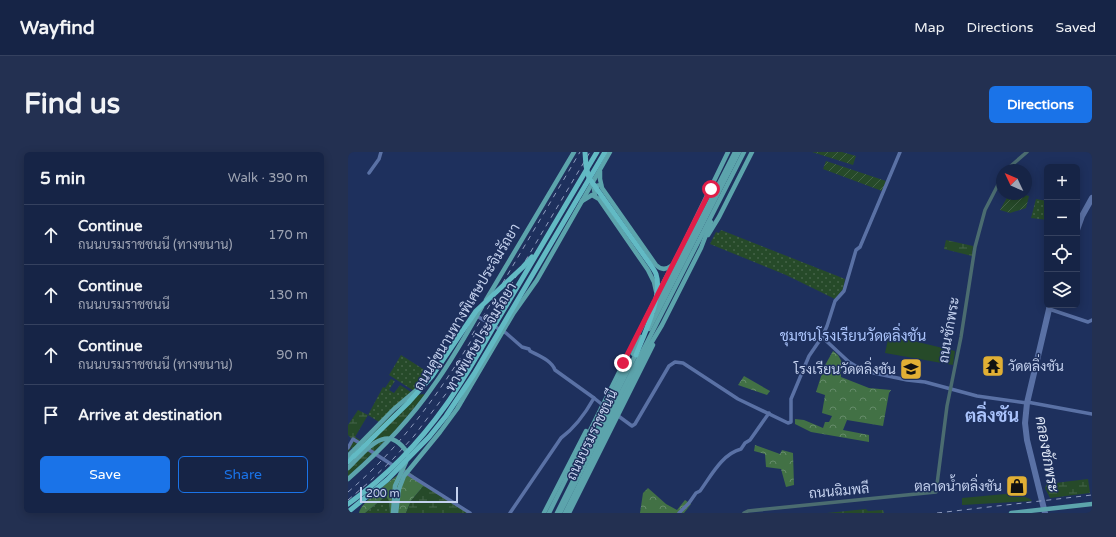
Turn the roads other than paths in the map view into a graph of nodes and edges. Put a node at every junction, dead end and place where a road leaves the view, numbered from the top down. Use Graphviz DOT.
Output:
graph roads {
  1 [pos="574,152"];
  2 [pos="585,152"];
  3 [pos="596,152"];
  4 [pos="605,152"];
  5 [pos="610,152"];
  6 [pos="729,152"];
  7 [pos="735,152"];
  8 [pos="739,152"];
  9 [pos="745,152"];
  10 [pos="752,152"];
  11 [pos="1028,152"];
  12 [pos="1013,164"];
  13 [pos="601,168"];
  14 [pos="601,185"];
  15 [pos="996,189"];
  16 [pos="595,196"];
  17 [pos="582,201"];
  18 [pos="543,244"];
  19 [pos="702,245"];
  20 [pos="674,263"];
  21 [pos="659,268"];
  22 [pos="674,272"];
  23 [pos="652,277"];
  24 [pos="656,297"];
  25 [pos="636,354"];
  26 [pos="444,370"];
  27 [pos="606,401"];
  28 [pos="603,407"];
  29 [pos="615,417"];
  30 [pos="595,418"];
  31 [pos="608,437"];
  32 [pos="348,456"];
  33 [pos="348,462"];
  34 [pos="348,468"];
  35 [pos="572,472"];
  36 [pos="585,478"];
  37 [pos="348,479"];
  38 [pos="936,492"];
  39 [pos="348,504"];
  40 [pos="1092,504"];
  41 [pos="348,512"];
  42 [pos="393,513"];
  43 [pos="396,513"];
  44 [pos="544,513"];
  45 [pos="549,513"];
  46 [pos="553,513"];
  47 [pos="556,513"];
  48 [pos="560,513"];
  49 [pos="565,513"];
  50 [pos="569,513"];
  51 [pos="572,513"];
  52 [pos="744,513"];
  53 [pos="1011,513"];
  1 -- 26 [label="main road, ถนนคู่ขนานทางพิเศษประจิมรัถยา, bridge"];
  2 -- 25 [label="highway, bridge"];
  3 -- 18 [label="highway, ทางพิเศษประจิมรัถยา, bridge"];
  4 -- 41 [label="highway, ทางพิเศษประจิมรัถยา, bridge"];
  5 -- 13 [label="main road"];
  6 -- 20 [label="main road"];
  7 -- 22 [label="main road, ถนนบรมราชชนนี"];
  8 -- 25 [label="main road, bridge"];
  9 -- 19 [label="main road, ถนนบรมราชชนนี"];
  9 -- 48 [label="main road"];
  10 -- 19 [label="main road"];
  11 -- 12 [label="street"];
  13 -- 14 [label="main road"];
  13 -- 17 [label="main road"];
  14 -- 16 [label="main road"];
  14 -- 21 [label="main road"];
  15 -- 38 [label="street, ถนนชักพระ"];
  16 -- 17 [label="main road"];
  16 -- 23 [label="main road"];
  17 -- 43 [label="main road"];
  18 -- 33 [label="highway, bridge"];
  18 -- 39 [label="highway, ทางพิเศษประจิมรัถยา, bridge"];
  19 -- 29 [label="main road, ถนนบรมราชชนนี"];
  20 -- 21 [label="main road"];
  20 -- 22 [label="main road"];
  20 -- 24 [label="main road"];
  21 -- 23 [label="main road"];
  22 -- 27 [label="main road, ถนนบรมราชชนนี"];
  23 -- 24 [label="main road"];
  24 -- 27 [label="main road"];
  25 -- 47 [label="main road"];
  26 -- 32 [label="main road"];
  26 -- 37 [label="main road, ถนนคู่ขนานทางพิเศษประจิมรัถยา"];
  27 -- 28 [label="main road"];
  28 -- 30 [label="main road"];
  28 -- 35 [label="main road, ถนนบรมราชชนนี"];
  29 -- 31 [label="main road"];
  29 -- 36 [label="main road, ถนนบรมราชชนนี"];
  30 -- 35 [label="main road"];
  30 -- 44 [label="main road"];
  31 -- 36 [label="main road"];
  31 -- 51 [label="main road"];
  34 -- 42 [label="main road, bridge"];
  35 -- 45 [label="main road"];
  35 -- 46 [label="main road, ถนนบรมราชชนนี"];
  36 -- 49 [label="main road, ถนนบรมราชชนนี"];
  36 -- 50 [label="main road"];
  38 -- 52 [label="street, ถนนฉิมพลี"];
  40 -- 53 [label="main road"];
}
